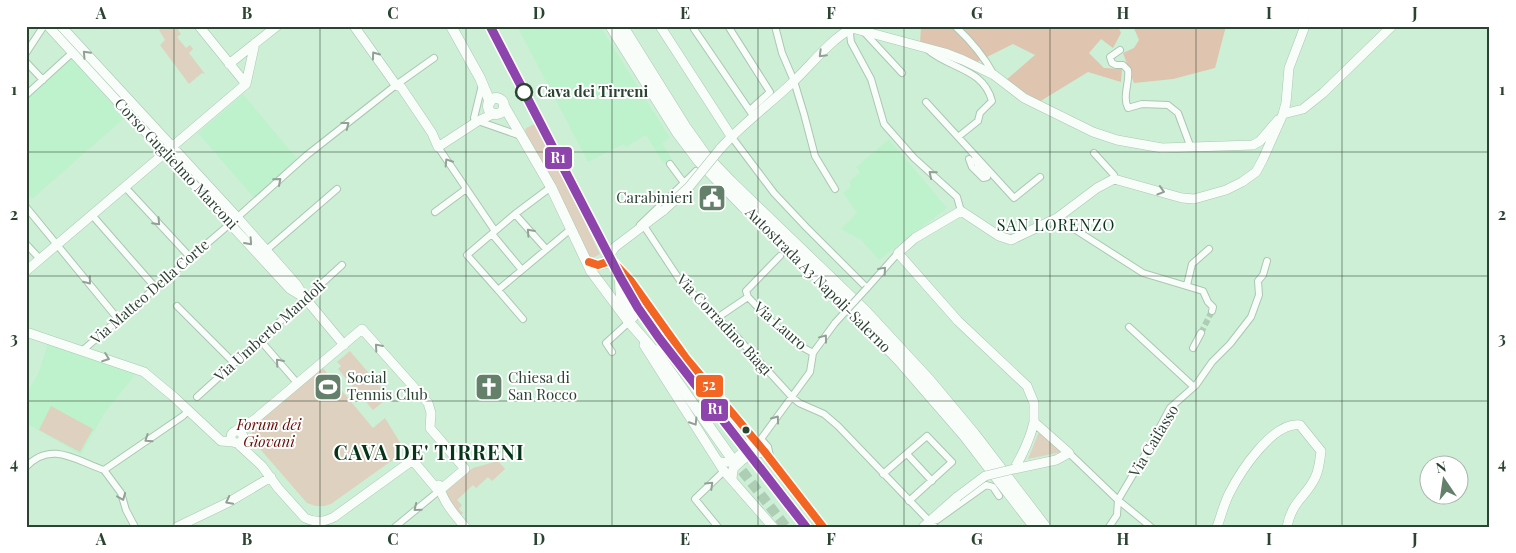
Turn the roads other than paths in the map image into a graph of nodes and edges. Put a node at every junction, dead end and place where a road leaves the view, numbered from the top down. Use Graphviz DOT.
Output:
graph roads {
  1 [pos="61,26"];
  2 [pos="199,26"];
  3 [pos="276,26"];
  4 [pos="354,26"];
  5 [pos="451,26"];
  6 [pos="611,26"];
  7 [pos="622,26"];
  8 [pos="660,26"];
  9 [pos="728,26"];
  10 [pos="775,26"];
  11 [pos="954,26"];
  12 [pos="1305,26"];
  13 [pos="1392,26"];
  14 [pos="46,27"];
  15 [pos="851,27"];
  16 [pos="694,29"];
  17 [pos="862,30"];
  18 [pos="255,44"];
  19 [pos="927,50"];
  20 [pos="1120,50"];
  21 [pos="26,53"];
  22 [pos="72,53"];
  23 [pos="434,58"];
  24 [pos="26,62"];
  25 [pos="250,65"];
  26 [pos="232,67"];
  27 [pos="902,73"];
  28 [pos="994,75"];
  29 [pos="107,76"];
  30 [pos="43,80"];
  31 [pos="794,81"];
  32 [pos="100,82"];
  33 [pos="246,84"];
  34 [pos="483,84"];
  35 [pos="396,85"];
  36 [pos="26,95"];
  37 [pos="926,102"];
  38 [pos="495,107"];
  39 [pos="131,109"];
  40 [pos="752,113"];
  41 [pos="1283,114"];
  42 [pos="476,119"];
  43 [pos="520,133"];
  44 [pos="731,136"];
  45 [pos="958,137"];
  46 [pos="437,145"];
  47 [pos="1191,148"];
  48 [pos="169,150"];
  49 [pos="1094,153"];
  50 [pos="670,164"];
  51 [pos="696,171"];
  52 [pos="1040,177"];
  53 [pos="1114,179"];
  54 [pos="684,183"];
  55 [pos="551,186"];
  56 [pos="125,187"];
  57 [pos="338,189"];
  58 [pos="466,189"];
  59 [pos="835,189"];
  60 [pos="26,207"];
  61 [pos="961,211"];
  62 [pos="435,212"];
  63 [pos="515,214"];
  64 [pos="92,215"];
  65 [pos="1057,218"];
  66 [pos="234,220"];
  67 [pos="644,226"];
  68 [pos="572,228"];
  69 [pos="493,232"];
  70 [pos="632,233"];
  71 [pos="26,244"];
  72 [pos="57,244"];
  73 [pos="615,247"];
  74 [pos="546,249"];
  75 [pos="1208,249"];
  76 [pos="263,253"];
  77 [pos="898,253"];
  78 [pos="190,256"];
  79 [pos="780,256"];
  80 [pos="40,259"];
  81 [pos="588,262"];
  82 [pos="1267,262"];
  83 [pos="603,264"];
  84 [pos="342,265"];
  85 [pos="619,266"];
  86 [pos="522,270"];
  87 [pos="26,271"];
  88 [pos="600,281"];
  89 [pos="1187,286"];
  90 [pos="155,287"];
  91 [pos="867,288"];
  92 [pos="498,290"];
  93 [pos="748,297"];
  94 [pos="305,298"];
  95 [pos="177,306"];
  96 [pos="1212,311"];
  97 [pos="717,318"];
  98 [pos="118,319"];
  99 [pos="523,319"];
  100 [pos="629,322"];
  101 [pos="1129,327"];
  102 [pos="26,332"];
  103 [pos="1201,333"];
  104 [pos="260,340"];
  105 [pos="344,344"];
  106 [pos="1193,348"];
  107 [pos="82,350"];
  108 [pos="612,352"];
  109 [pos="813,353"];
  110 [pos="657,354"];
  111 [pos="234,364"];
  112 [pos="298,384"];
  113 [pos="1194,387"];
  114 [pos="791,396"];
  115 [pos="197,397"];
  116 [pos="188,411"];
  117 [pos="1034,422"];
  118 [pos="748,433"];
  119 [pos="239,438"];
  120 [pos="907,454"];
  121 [pos="1069,454"];
  122 [pos="730,456"];
  123 [pos="769,457"];
  124 [pos="1056,460"];
  125 [pos="718,461"];
  126 [pos="1076,461"];
  127 [pos="26,467"];
  128 [pos="1014,469"];
  129 [pos="104,470"];
  130 [pos="724,471"];
  131 [pos="883,474"];
  132 [pos="273,479"];
  133 [pos="732,479"];
  134 [pos="932,481"];
  135 [pos="440,490"];
  136 [pos="999,496"];
  137 [pos="1118,500"];
  138 [pos="910,501"];
  139 [pos="929,525"];
  140 [pos="135,527"];
  141 [pos="177,527"];
  142 [pos="395,527"];
  143 [pos="465,527"];
  144 [pos="718,527"];
  145 [pos="772,527"];
  146 [pos="823,527"];
  147 [pos="1035,527"];
  148 [pos="1045,527"];
  149 [pos="1109,527"];
  150 [pos="1151,527"];
  151 [pos="1217,527"];
  152 [pos="1287,527"];
  29 -- 1 [label="street, Corso Guglielmo Marconi, one-way"];
  2 -- 26 [label="street"];
  3 -- 18 [label="street"];
  35 -- 4 [label="street, one-way"];
  5 -- 34 [label="main road"];
  6 -- 147 [label="highway, Autostrada A3 Napoli-Salerno"];
  7 -- 148 [label="highway, Autostrada A3 Napoli-Salerno"];
  8 -- 44 [label="street"];
  9 -- 40 [label="street"];
  10 -- 31 [label="street"];
  11 -- 28 [label="street"];
  12 -- 41 [label="street"];
  13 -- 41 [label="street"];
  14 -- 21 [label="street"];
  14 -- 22 [label="street, Corso Guglielmo Marconi"];
  15 -- 17 [label="street"];
  15 -- 31 [label="street, one-way"];
  61 -- 15 [label="street, one-way"];
  16 -- 40 [label="street"];
  17 -- 19 [label="street"];
  17 -- 27 [label="street"];
  18 -- 25 [label="street"];
  18 -- 26 [label="street"];
  19 -- 28 [label="street"];
  19 -- 45 [label="street"];
  20 -- 47 [label="street"];
  22 -- 30 [label="street"];
  22 -- 32 [label="street, Corso Guglielmo Marconi"];
  23 -- 35 [label="street, Via Matteo Della Corte"];
  24 -- 30 [label="street"];
  25 -- 26 [label="street"];
  25 -- 33 [label="street"];
  26 -- 33 [label="street"];
  28 -- 47 [label="street"];
  29 -- 32 [label="street"];
  29 -- 39 [label="street, Corso Guglielmo Marconi"];
  30 -- 36 [label="street"];
  31 -- 40 [label="street"];
  31 -- 59 [label="street"];
  32 -- 39 [label="street, Corso Guglielmo Marconi"];
  33 -- 48 [label="street"];
  34 -- 38 [label="main road"];
  34 -- 42 [label="street"];
  35 -- 46 [label="street"];
  66 -- 35 [label="street, Via Matteo Della Corte, one-way"];
  37 -- 45 [label="street"];
  38 -- 42 [label="street"];
  38 -- 43 [label="main road"];
  39 -- 48 [label="street, Corso Guglielmo Marconi"];
  40 -- 44 [label="street"];
  41 -- 47 [label="street"];
  53 -- 41 [label="street, one-way"];
  42 -- 43 [label="street"];
  42 -- 46 [label="street"];
  43 -- 55 [label="main road"];
  44 -- 67 [label="street, bridge"];
  44 -- 91 [label="street"];
  45 -- 52 [label="street"];
  58 -- 46 [label="street, one-way"];
  48 -- 56 [label="street"];
  48 -- 66 [label="street, Corso Guglielmo Marconi"];
  49 -- 53 [label="street"];
  50 -- 54 [label="street"];
  51 -- 54 [label="street"];
  53 -- 65 [label="street"];
  54 -- 70 [label="street"];
  55 -- 63 [label="street"];
  55 -- 68 [label="main road"];
  56 -- 64 [label="street"];
  56 -- 78 [label="street, one-way"];
  57 -- 76 [label="street"];
  58 -- 62 [label="street"];
  58 -- 69 [label="street"];
  60 -- 72 [label="street"];
  61 -- 65 [label="street"];
  61 -- 77 [label="street"];
  63 -- 69 [label="street"];
  74 -- 63 [label="street, one-way"];
  64 -- 72 [label="street"];
  64 -- 90 [label="street"];
  65 -- 89 [label="street"];
  66 -- 76 [label="street, Corso Guglielmo Marconi"];
  66 -- 78 [label="street, Via Matteo Della Corte"];
  67 -- 70 [label="street"];
  67 -- 97 [label="street, Via Corradino Biagi"];
  68 -- 74 [label="street"];
  68 -- 81 [label="main road"];
  69 -- 86 [label="street"];
  69 -- 92 [label="street"];
  70 -- 73 [label="street"];
  71 -- 80 [label="street"];
  72 -- 80 [label="street"];
  72 -- 98 [label="street, one-way"];
  73 -- 83 [label="street"];
  73 -- 85 [label="street"];
  74 -- 86 [label="street"];
  75 -- 89 [label="street"];
  76 -- 94 [label="street, Corso Guglielmo Marconi"];
  91 -- 77 [label="street, one-way"];
  77 -- 117 [label="street"];
  78 -- 90 [label="street, Via Matteo Della Corte"];
  79 -- 93 [label="street, Via Lauro"];
  80 -- 87 [label="street"];
  81 -- 83 [label="main road"];
  81 -- 88 [label="main road"];
  82 -- 113 [label="street, Via Caifasso"];
  83 -- 85 [label="main road"];
  83 -- 88 [label="main road"];
  84 -- 94 [label="street, Via Umberto Mandoli"];
  85 -- 110 [label="main road"];
  85 -- 118 [label="street"];
  86 -- 92 [label="street"];
  88 -- 100 [label="main road"];
  89 -- 96 [label="street"];
  90 -- 98 [label="street, Via Matteo Della Corte"];
  109 -- 91 [label="street, one-way, bridge"];
  92 -- 99 [label="street"];
  93 -- 97 [label="street, Via Lauro"];
  93 -- 109 [label="street, Via Lauro"];
  94 -- 104 [label="street, Via Umberto Mandoli"];
  94 -- 105 [label="street, Corso Guglielmo Marconi"];
  95 -- 111 [label="street"];
  97 -- 114 [label="street, Via Corradino Biagi"];
  98 -- 107 [label="street, Via Matteo Della Corte"];
  100 -- 108 [label="street"];
  100 -- 110 [label="main road"];
  100 -- 125 [label="street, one-way"];
  101 -- 113 [label="street"];
  102 -- 107 [label="street"];
  103 -- 106 [label="street"];
  104 -- 111 [label="street, Via Umberto Mandoli"];
  112 -- 104 [label="street, one-way"];
  105 -- 112 [label="street"];
  135 -- 105 [label="street, one-way"];
  107 -- 116 [label="street, one-way"];
  109 -- 114 [label="street"];
  110 -- 122 [label="main road"];
  111 -- 115 [label="street, Via Umberto Mandoli"];
  112 -- 119 [label="street"];
  113 -- 137 [label="street, Via Caifasso"];
  123 -- 114 [label="street, one-way"];
  114 -- 131 [label="street, Via Corradino Biagi"];
  116 -- 119 [label="street"];
  116 -- 129 [label="street, one-way"];
  117 -- 121 [label="street"];
  117 -- 128 [label="street"];
  118 -- 123 [label="street"];
  118 -- 125 [label="street"];
  119 -- 132 [label="street"];
  120 -- 131 [label="street"];
  120 -- 134 [label="street"];
  120 -- 134 [label="street"];
  121 -- 124 [label="street"];
  121 -- 126 [label="street"];
  123 -- 133 [label="street"];
  123 -- 146 [label="street"];
  124 -- 126 [label="street"];
  124 -- 128 [label="street"];
  125 -- 130 [label="street"];
  126 -- 137 [label="street"];
  127 -- 129 [label="street"];
  128 -- 139 [label="street, bridge"];
  129 -- 140 [label="street, one-way"];
  130 -- 133 [label="street"];
  144 -- 130 [label="street, one-way"];
  131 -- 138 [label="street, Via Corradino Biagi"];
  132 -- 135 [label="street"];
  132 -- 135 [label="street"];
  132 -- 141 [label="street, one-way"];
  133 -- 145 [label="street"];
  134 -- 138 [label="street"];
  135 -- 142 [label="street, one-way"];
  135 -- 143 [label="street"];
  136 -- 139 [label="street"];
  137 -- 149 [label="street, Via Caifasso"];
  137 -- 150 [label="street"];
  138 -- 139 [label="street, Via Corradino Biagi"];
  151 -- 152 [label="street"];
}
